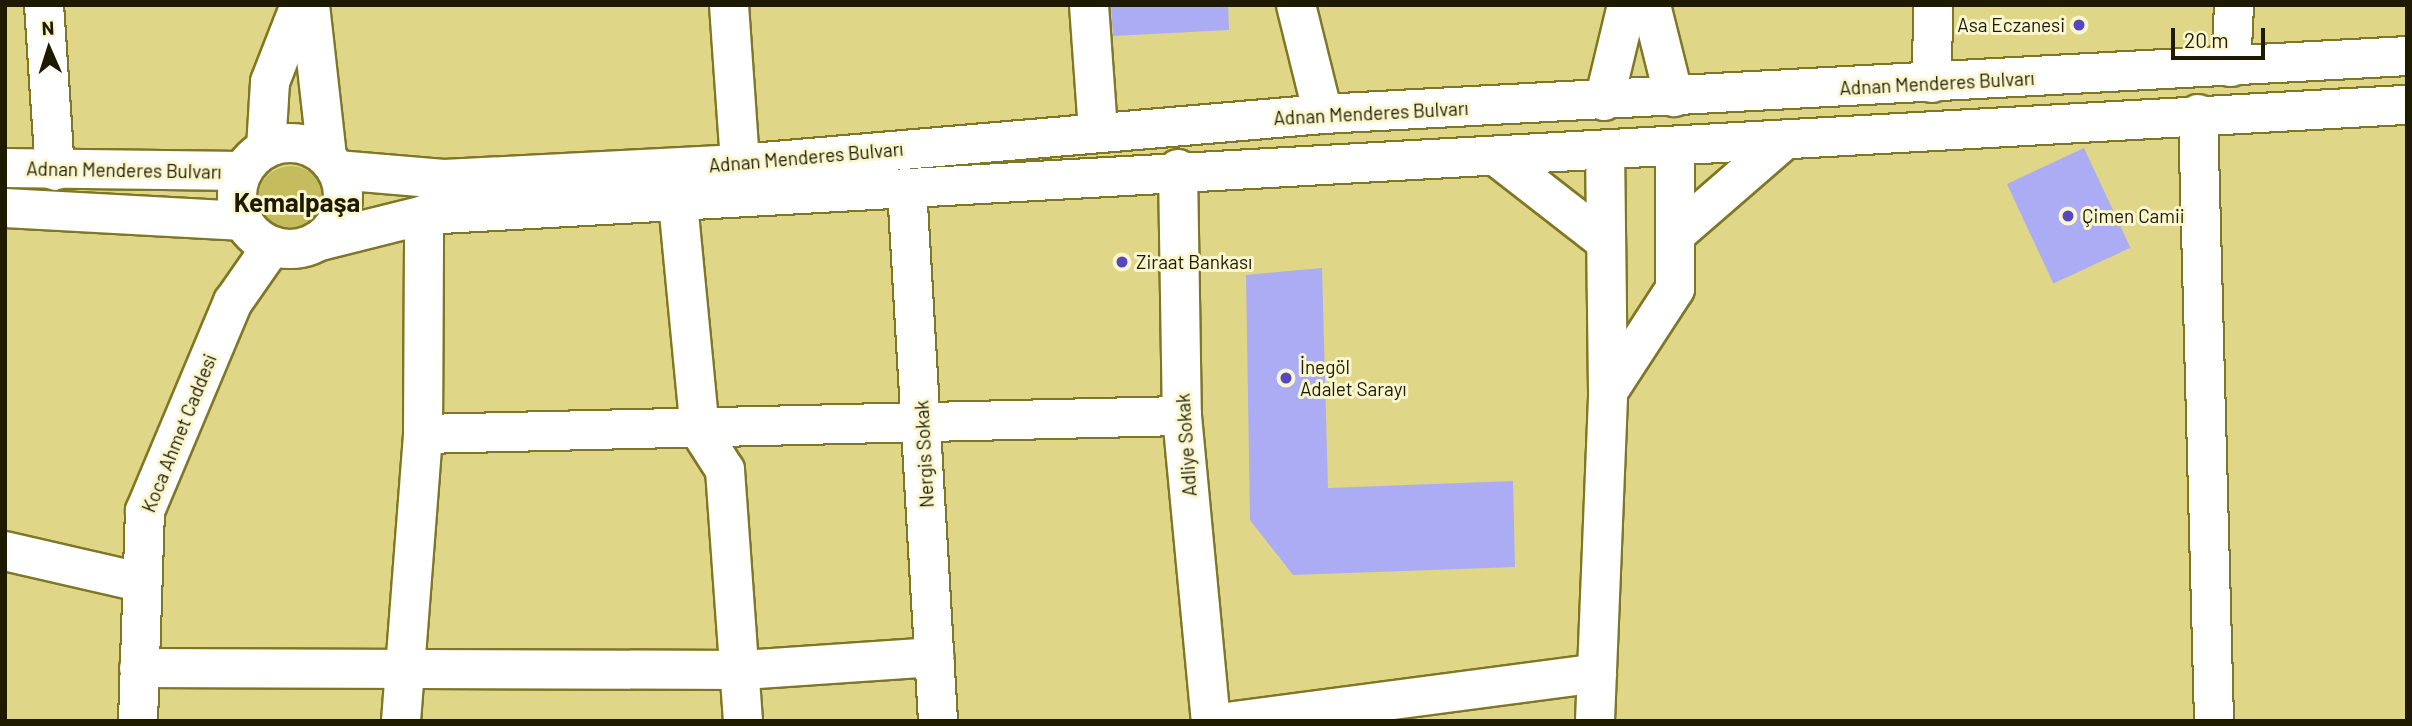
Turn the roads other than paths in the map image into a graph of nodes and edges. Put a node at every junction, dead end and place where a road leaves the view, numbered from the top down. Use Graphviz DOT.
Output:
graph roads {
  1 [pos="44,5"];
  2 [pos="300,5"];
  3 [pos="310,5"];
  4 [pos="729,5"];
  5 [pos="1089,5"];
  6 [pos="1296,5"];
  7 [pos="1627,5"];
  8 [pos="1651,5"];
  9 [pos="1933,5"];
  10 [pos="2234,5"];
  11 [pos="2407,56"];
  12 [pos="2231,67"];
  13 [pos="1932,83"];
  14 [pos="1674,97"];
  15 [pos="1604,101"];
  16 [pos="2407,105"];
  17 [pos="1323,114"];
  18 [pos="2198,114"];
  19 [pos="1098,132"];
  20 [pos="1782,142"];
  21 [pos="1675,149"];
  22 [pos="1605,153"];
  23 [pos="1497,157"];
  24 [pos="254,160"];
  25 [pos="332,164"];
  26 [pos="740,164"];
  27 [pos="5,168"];
  28 [pos="1178,169"];
  29 [pos="55,171"];
  30 [pos="907,188"];
  31 [pos="678,203"];
  32 [pos="5,208"];
  33 [pos="424,215"];
  34 [pos="244,221"];
  35 [pos="1675,235"];
  36 [pos="1606,242"];
  37 [pos="316,243"];
  38 [pos="272,246"];
  39 [pos="1608,392"];
  40 [pos="1182,416"];
  41 [pos="923,423"];
  42 [pos="700,431"];
  43 [pos="423,434"];
  44 [pos="5,551"];
  45 [pos="139,582"];
  46 [pos="935,657"];
  47 [pos="139,668"];
  48 [pos="743,670"];
  49 [pos="400,671"];
  50 [pos="1597,673"];
  51 [pos="1306,717"];
  52 [pos="138,721"];
  53 [pos="401,721"];
  54 [pos="743,721"];
  55 [pos="938,721"];
  56 [pos="1211,721"];
  57 [pos="1234,721"];
  58 [pos="1595,721"];
  59 [pos="2214,721"];
  1 -- 29 [label="street"];
  2 -- 24 [label="street"];
  3 -- 25 [label="street"];
  4 -- 26 [label="street"];
  5 -- 19 [label="street"];
  6 -- 17 [label="street"];
  7 -- 15 [label="street"];
  8 -- 14 [label="street"];
  9 -- 13 [label="street"];
  10 -- 12 [label="street"];
  11 -- 12 [label="street, Adnan Menderes Bulvarı"];
  12 -- 13 [label="street, Adnan Menderes Bulvarı"];
  13 -- 14 [label="street, Adnan Menderes Bulvarı"];
  14 -- 15 [label="street, Adnan Menderes Bulvarı"];
  14 -- 21 [label="street"];
  15 -- 17 [label="street, Adnan Menderes Bulvarı"];
  15 -- 22 [label="street"];
  16 -- 18 [label="street"];
  17 -- 19 [label="street, Adnan Menderes Bulvarı"];
  18 -- 20 [label="street"];
  18 -- 59 [label="street"];
  19 -- 26 [label="street, Adnan Menderes Bulvarı"];
  20 -- 21 [label="street"];
  20 -- 35 [label="street"];
  21 -- 22 [label="street"];
  21 -- 35 [label="street"];
  22 -- 23 [label="street, Adnan Menderes Bulvarı"];
  22 -- 36 [label="street"];
  23 -- 28 [label="street, Adnan Menderes Bulvarı"];
  23 -- 36 [label="street"];
  24 -- 25 [label="street, Adnan Menderes Bulvarı"];
  24 -- 29 [label="street, Adnan Menderes Bulvarı"];
  24 -- 34 [label="street, Adnan Menderes Bulvarı"];
  25 -- 26 [label="street, Adnan Menderes Bulvarı"];
  25 -- 37 [label="street"];
  27 -- 29 [label="street, Adnan Menderes Bulvarı"];
  28 -- 30 [label="street, Adnan Menderes Bulvarı"];
  28 -- 40 [label="street, Adliye Sokak"];
  30 -- 31 [label="street, Adnan Menderes Bulvarı"];
  30 -- 41 [label="street, Nergis Sokak"];
  31 -- 33 [label="street, Adnan Menderes Bulvarı"];
  31 -- 42 [label="street"];
  32 -- 34 [label="street"];
  33 -- 37 [label="street, Adnan Menderes Bulvarı"];
  33 -- 43 [label="street"];
  34 -- 38 [label="street"];
  35 -- 39 [label="street"];
  36 -- 39 [label="street"];
  37 -- 38 [label="street, Adnan Menderes Bulvarı"];
  38 -- 45 [label="street, Koca Ahmet Caddesi"];
  39 -- 50 [label="street"];
  40 -- 41 [label="street"];
  40 -- 56 [label="street, Adliye Sokak"];
  41 -- 42 [label="street"];
  41 -- 46 [label="street, Nergis Sokak"];
  42 -- 43 [label="street"];
  42 -- 48 [label="street"];
  43 -- 49 [label="street"];
  44 -- 45 [label="street"];
  45 -- 47 [label="street, Koca Ahmet Caddesi"];
  46 -- 48 [label="street"];
  46 -- 55 [label="street, Nergis Sokak"];
  47 -- 49 [label="street"];
  47 -- 52 [label="street, Koca Ahmet Caddesi"];
  48 -- 49 [label="street"];
  48 -- 54 [label="street"];
  49 -- 53 [label="street"];
  50 -- 51 [label="street"];
  50 -- 58 [label="street"];
  51 -- 57 [label="street"];
}
